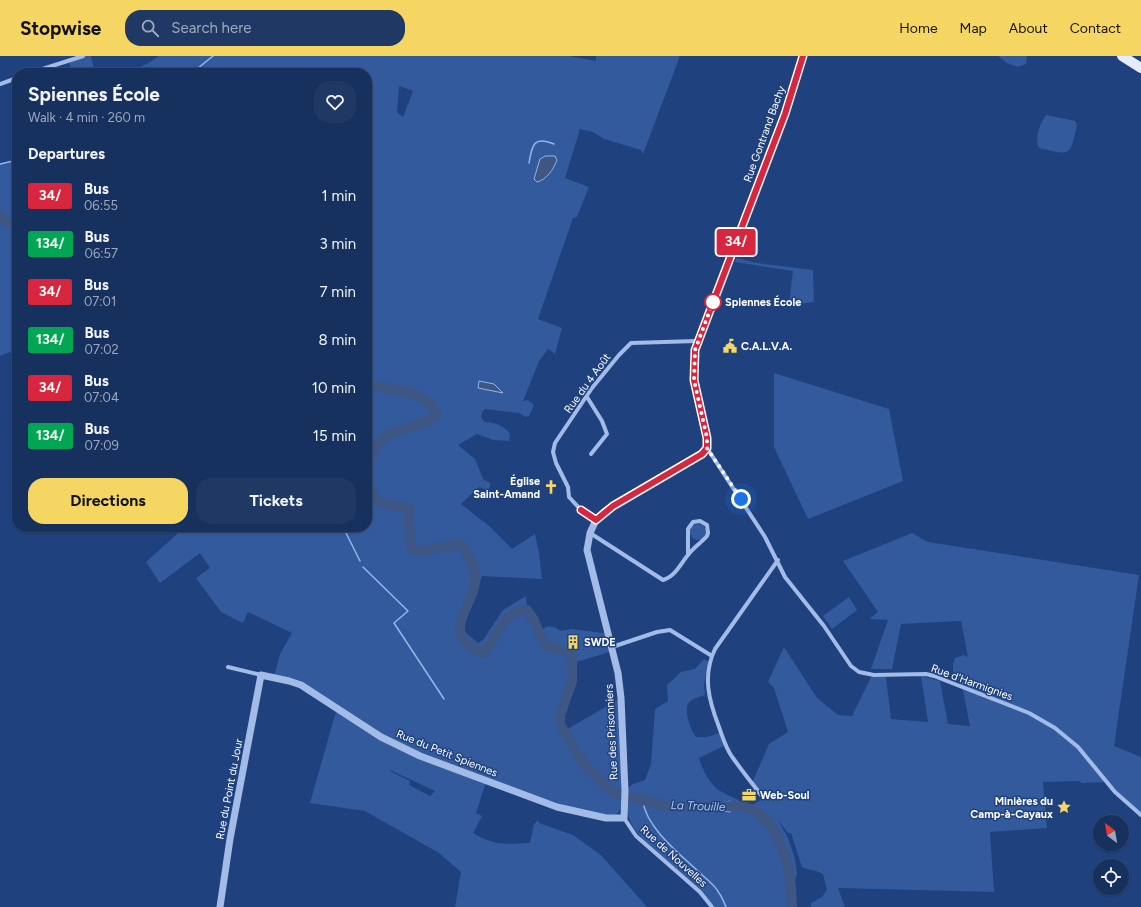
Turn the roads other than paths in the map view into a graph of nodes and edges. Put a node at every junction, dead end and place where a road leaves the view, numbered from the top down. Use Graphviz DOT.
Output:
graph roads {
  1 [pos="83,56"];
  2 [pos="803,56"];
  3 [pos="1122,56"];
  4 [pos="46,68"];
  5 [pos="1141,68"];
  6 [pos="12,80"];
  7 [pos="0,84"];
  8 [pos="698,341"];
  9 [pos="587,397"];
  10 [pos="707,448"];
  11 [pos="591,454"];
  12 [pos="596,520"];
  13 [pos="590,532"];
  14 [pos="688,554"];
  15 [pos="778,560"];
  16 [pos="612,647"];
  17 [pos="712,656"];
  18 [pos="228,667"];
  19 [pos="261,675"];
  20 [pos="761,795"];
  21 [pos="1141,815"];
  22 [pos="624,818"];
  23 [pos="220,907"];
  24 [pos="712,907"];
  1 -- 4 [label="street"];
  2 -- 8 [label="street, Rue Gontrand Bachy"];
  3 -- 5 [label="main road"];
  6 -- 7 [label="street"];
  8 -- 9 [label="street, Rue du 4 Août"];
  8 -- 10 [label="street, Rue Gontrand Bachy"];
  9 -- 11 [label="street"];
  9 -- 12 [label="street, Rue du 4 Août"];
  10 -- 12 [label="street, Rue des Prisonniers"];
  10 -- 15 [label="street, Rue d'Harmignies"];
  12 -- 13 [label="street, Rue des Prisonniers"];
  13 -- 14 [label="street"];
  13 -- 16 [label="street, Rue des Prisonniers"];
  14 -- 14 [label="street"];
  15 -- 17 [label="street"];
  15 -- 21 [label="street, Rue d'Harmignies"];
  16 -- 17 [label="street"];
  16 -- 22 [label="street, Rue des Prisonniers"];
  17 -- 20 [label="street"];
  18 -- 19 [label="street, Rue du Petit Spiennes"];
  19 -- 22 [label="street, Rue du Petit Spiennes"];
  19 -- 23 [label="street, Rue du Point du Jour"];
  22 -- 24 [label="street, Rue de Nouvelles"];
}
